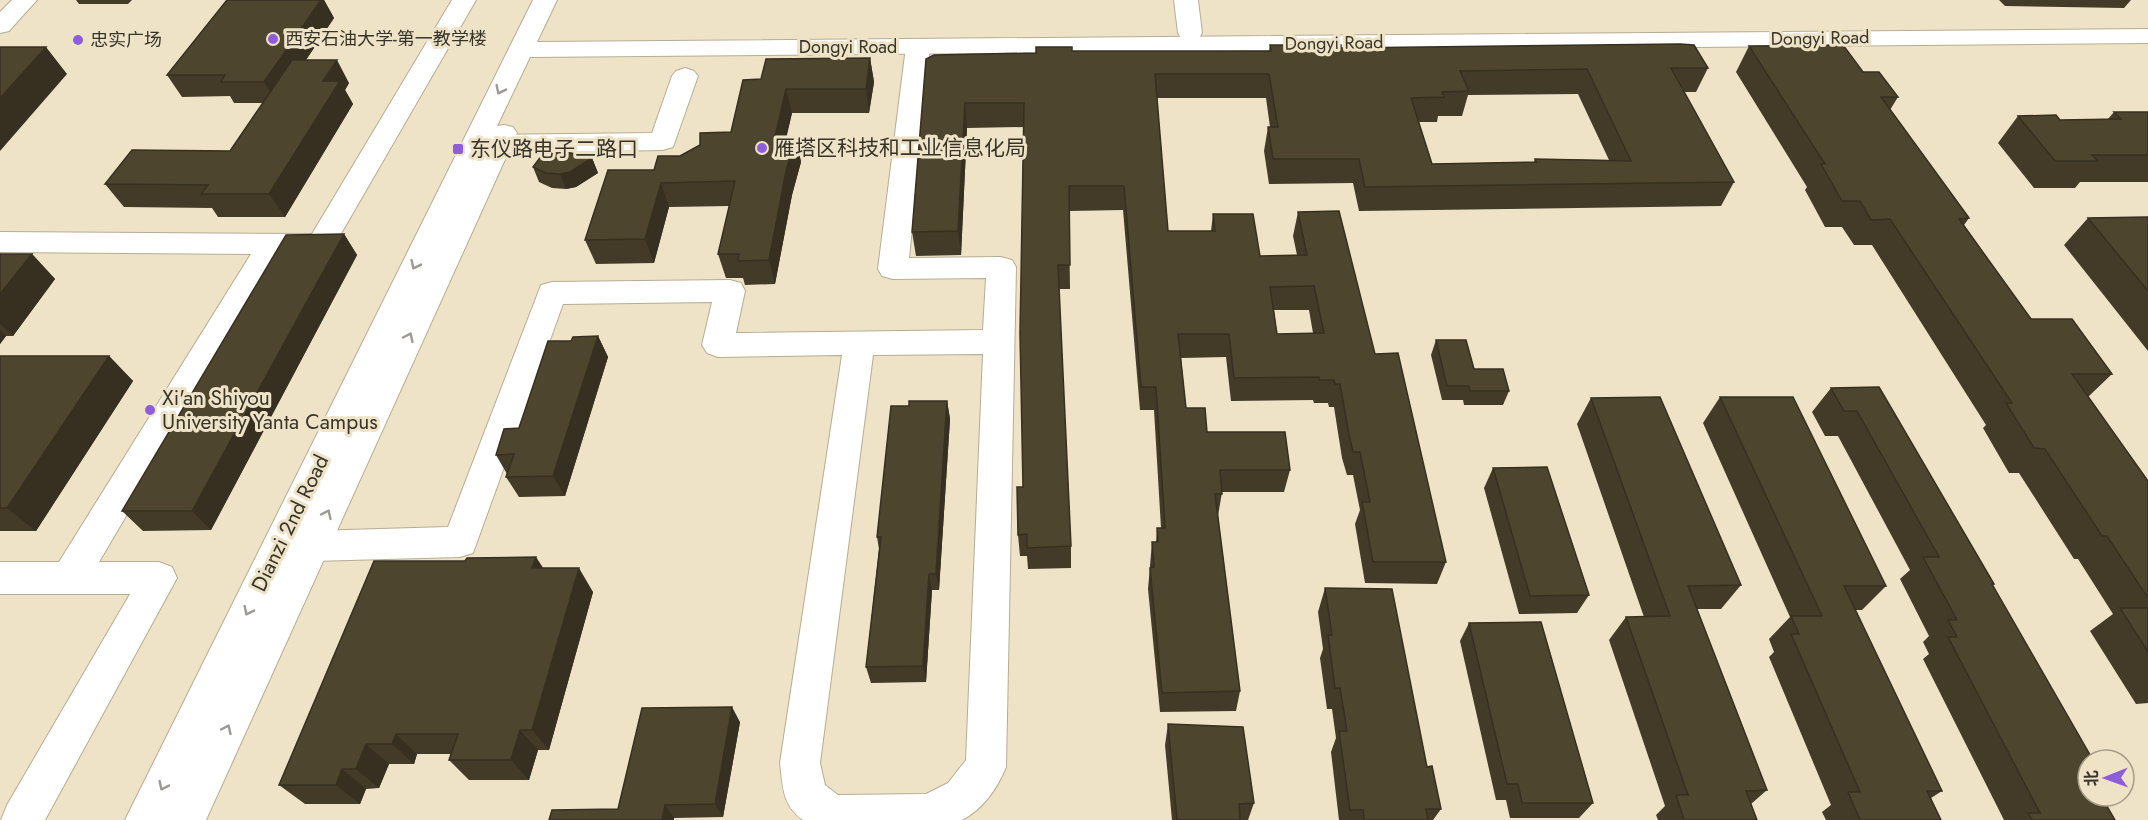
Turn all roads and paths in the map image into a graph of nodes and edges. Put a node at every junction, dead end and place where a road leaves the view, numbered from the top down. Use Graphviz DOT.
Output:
graph roads {
  1 [pos="25,0"];
  2 [pos="464,0"];
  3 [pos="545,0"];
  4 [pos="566,0"];
  5 [pos="1185,0"];
  6 [pos="2148,24"];
  7 [pos="0,26"];
  8 [pos="1190,33"];
  9 [pos="2148,36"];
  10 [pos="534,44"];
  11 [pos="918,47"];
  12 [pos="685,76"];
  13 [pos="498,144"];
  14 [pos="0,242"];
  15 [pos="272,243"];
  16 [pos="999,342"];
  17 [pos="859,344"];
  18 [pos="312,546"];
  19 [pos="0,578"];
  20 [pos="69,579"];
  21 [pos="22,820"];
  22 [pos="146,820"];
  23 [pos="184,820"];
  1 -- 7 [label="main road"];
  2 -- 15 [label="main road"];
  3 -- 10 [label="main road, Dianzi 2nd Road"];
  4 -- 10 [label="main road, Dianzi 2nd Road"];
  5 -- 8 [label="main road"];
  6 -- 8 [label="main road, Dongyi Road"];
  8 -- 10 [label="main road, Dongyi Road"];
  9 -- 11 [label="main road, Dongyi Road"];
  10 -- 11 [label="main road, Dongyi Road"];
  10 -- 13 [label="main road, Dianzi 2nd Road"];
  10 -- 22 [label="main road, Dianzi 2nd Road, one-way"];
  11 -- 16 [label="main road"];
  12 -- 13 [label="main road"];
  18 -- 13 [label="main road, Dianzi 2nd Road, one-way"];
  14 -- 15 [label="main road"];
  15 -- 20 [label="main road"];
  16 -- 17 [label="main road"];
  16 -- 17 [label="main road"];
  17 -- 18 [label="main road"];
  23 -- 18 [label="main road, Dianzi 2nd Road, one-way"];
  19 -- 20 [label="main road"];
  20 -- 21 [label="main road"];
}
